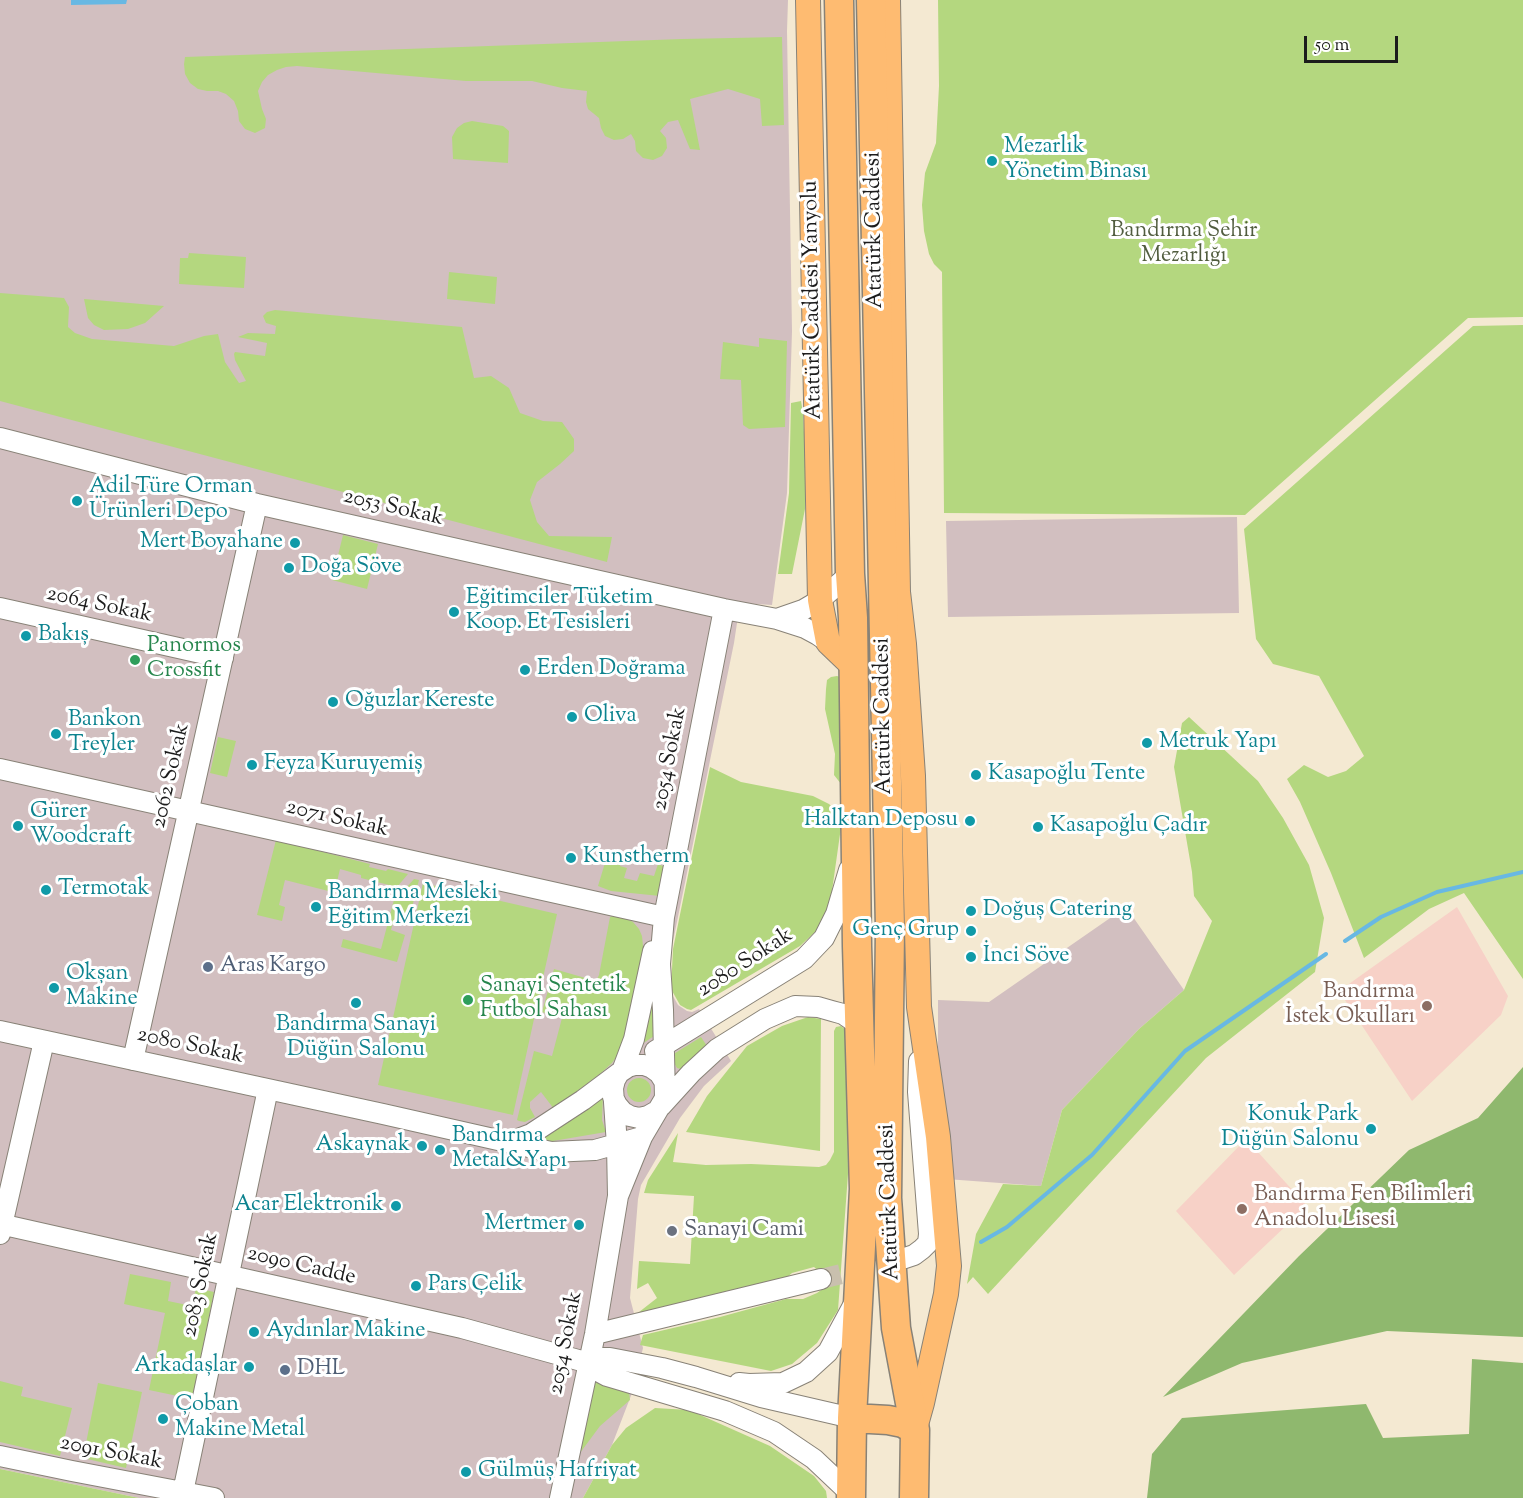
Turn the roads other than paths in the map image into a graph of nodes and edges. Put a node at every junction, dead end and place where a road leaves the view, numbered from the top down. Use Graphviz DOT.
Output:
graph roads {
  1 [pos="808,0"];
  2 [pos="839,0"];
  3 [pos="871,0"];
  4 [pos="888,0"];
  5 [pos="0,438"];
  6 [pos="257,504"];
  7 [pos="850,574"];
  8 [pos="820,600"];
  9 [pos="0,608"];
  10 [pos="724,609"];
  11 [pos="777,619"];
  12 [pos="828,642"];
  13 [pos="223,658"];
  14 [pos="852,665"];
  15 [pos="0,769"];
  16 [pos="189,811"];
  17 [pos="855,841"];
  18 [pos="664,917"];
  19 [pos="919,1007"];
  20 [pos="663,1010"];
  21 [pos="859,1025"];
  22 [pos="695,1026"];
  23 [pos="0,1031"];
  24 [pos="44,1041"];
  25 [pos="663,1045"];
  26 [pos="132,1060"];
  27 [pos="626,1069"];
  28 [pos="664,1081"];
  29 [pos="268,1089"];
  30 [pos="613,1097"];
  31 [pos="658,1109"];
  32 [pos="642,1137"];
  33 [pos="510,1142"];
  34 [pos="617,1145"];
  35 [pos="618,1196"];
  36 [pos="1,1228"];
  37 [pos="905,1258"];
  38 [pos="229,1275"];
  39 [pos="821,1279"];
  40 [pos="858,1297"];
  41 [pos="595,1334"];
  42 [pos="589,1363"];
  43 [pos="662,1368"];
  44 [pos="696,1377"];
  45 [pos="660,1391"];
  46 [pos="852,1418"];
  47 [pos="915,1430"];
  48 [pos="0,1456"];
  49 [pos="183,1492"];
  50 [pos="853,1497"];
  51 [pos="214,1498"];
  52 [pos="560,1498"];
  53 [pos="914,1498"];
  1 -- 8 [label="main road, Atatürk Caddesi Yanyolu"];
  2 -- 7 [label="highway, Atatürk Caddesi"];
  3 -- 47 [label="highway, Atatürk Caddesi"];
  4 -- 19 [label="main road, Atatürk Caddesi"];
  5 -- 6 [label="street, 2053 Sokak"];
  6 -- 10 [label="street, 2053 Sokak"];
  6 -- 13 [label="street, 2062 Sokak"];
  7 -- 8 [label="street"];
  7 -- 14 [label="highway, Atatürk Caddesi"];
  8 -- 11 [label="street"];
  8 -- 12 [label="main road, Atatürk Caddesi Yanyolu"];
  9 -- 13 [label="street, 2064 Sokak"];
  10 -- 11 [label="street, 2053 Sokak"];
  10 -- 18 [label="street, 2054 Sokak"];
  11 -- 12 [label="street, 2053 Sokak"];
  12 -- 14 [label="main road"];
  13 -- 16 [label="street, 2062 Sokak"];
  14 -- 17 [label="highway, Atatürk Caddesi"];
  15 -- 16 [label="street, 2071 Sokak"];
  16 -- 18 [label="street, 2071 Sokak"];
  16 -- 26 [label="street, 2062 Sokak"];
  17 -- 21 [label="highway, Atatürk Caddesi"];
  17 -- 22 [label="street, 2080 Sokak"];
  18 -- 20 [label="street, 2054 Sokak"];
  18 -- 27 [label="street, 2054 Sokak"];
  19 -- 37 [label="street"];
  19 -- 47 [label="main road, Atatürk Caddesi"];
  20 -- 22 [label="street"];
  20 -- 25 [label="street, 2054 Sokak"];
  21 -- 31 [label="street"];
  21 -- 40 [label="highway, Atatürk Caddesi"];
  22 -- 25 [label="street, 2080 Sokak"];
  23 -- 24 [label="street, 2080 Sokak"];
  24 -- 26 [label="street, 2080 Sokak"];
  24 -- 36 [label="street"];
  25 -- 27 [label="street, 2080 Sokak"];
  25 -- 28 [label="street, 2054 Sokak"];
  26 -- 29 [label="street, 2080 Sokak"];
  27 -- 28 [label="street"];
  27 -- 30 [label="street, 2054 Sokak"];
  27 -- 33 [label="street, 2080 Sokak"];
  28 -- 31 [label="street, 2054 Sokak"];
  29 -- 33 [label="street, 2080 Sokak"];
  29 -- 38 [label="street, 2083 Sokak"];
  30 -- 31 [label="street"];
  30 -- 34 [label="street, 2054 Sokak"];
  31 -- 32 [label="street, 2054 Sokak"];
  32 -- 34 [label="street, 2080 Sokak"];
  32 -- 35 [label="street, 2054 Sokak"];
  33 -- 34 [label="street, 2080 Sokak"];
  34 -- 35 [label="street, 2054 Sokak"];
  35 -- 41 [label="street, 2054 Sokak"];
  36 -- 38 [label="street, 2090 Cadde"];
  38 -- 42 [label="street, 2090 Cadde"];
  38 -- 49 [label="street, 2083 Sokak"];
  39 -- 41 [label="street"];
  40 -- 44 [label="street"];
  40 -- 46 [label="highway, Atatürk Caddesi"];
  41 -- 42 [label="street, 2054 Sokak"];
  42 -- 43 [label="street, 2090 Cadde"];
  42 -- 45 [label="street, 2090 Cadde"];
  42 -- 52 [label="street, 2054 Sokak"];
  43 -- 44 [label="street, 2090 Cadde"];
  43 -- 45 [label="street"];
  44 -- 46 [label="street"];
  45 -- 50 [label="street, 2090 Cadde"];
  46 -- 47 [label="highway"];
  46 -- 50 [label="highway, Atatürk Caddesi"];
  47 -- 53 [label="highway, Atatürk Caddesi"];
  48 -- 49 [label="street, 2091 Sokak"];
  49 -- 51 [label="street, 2091 Sokak"];
}
